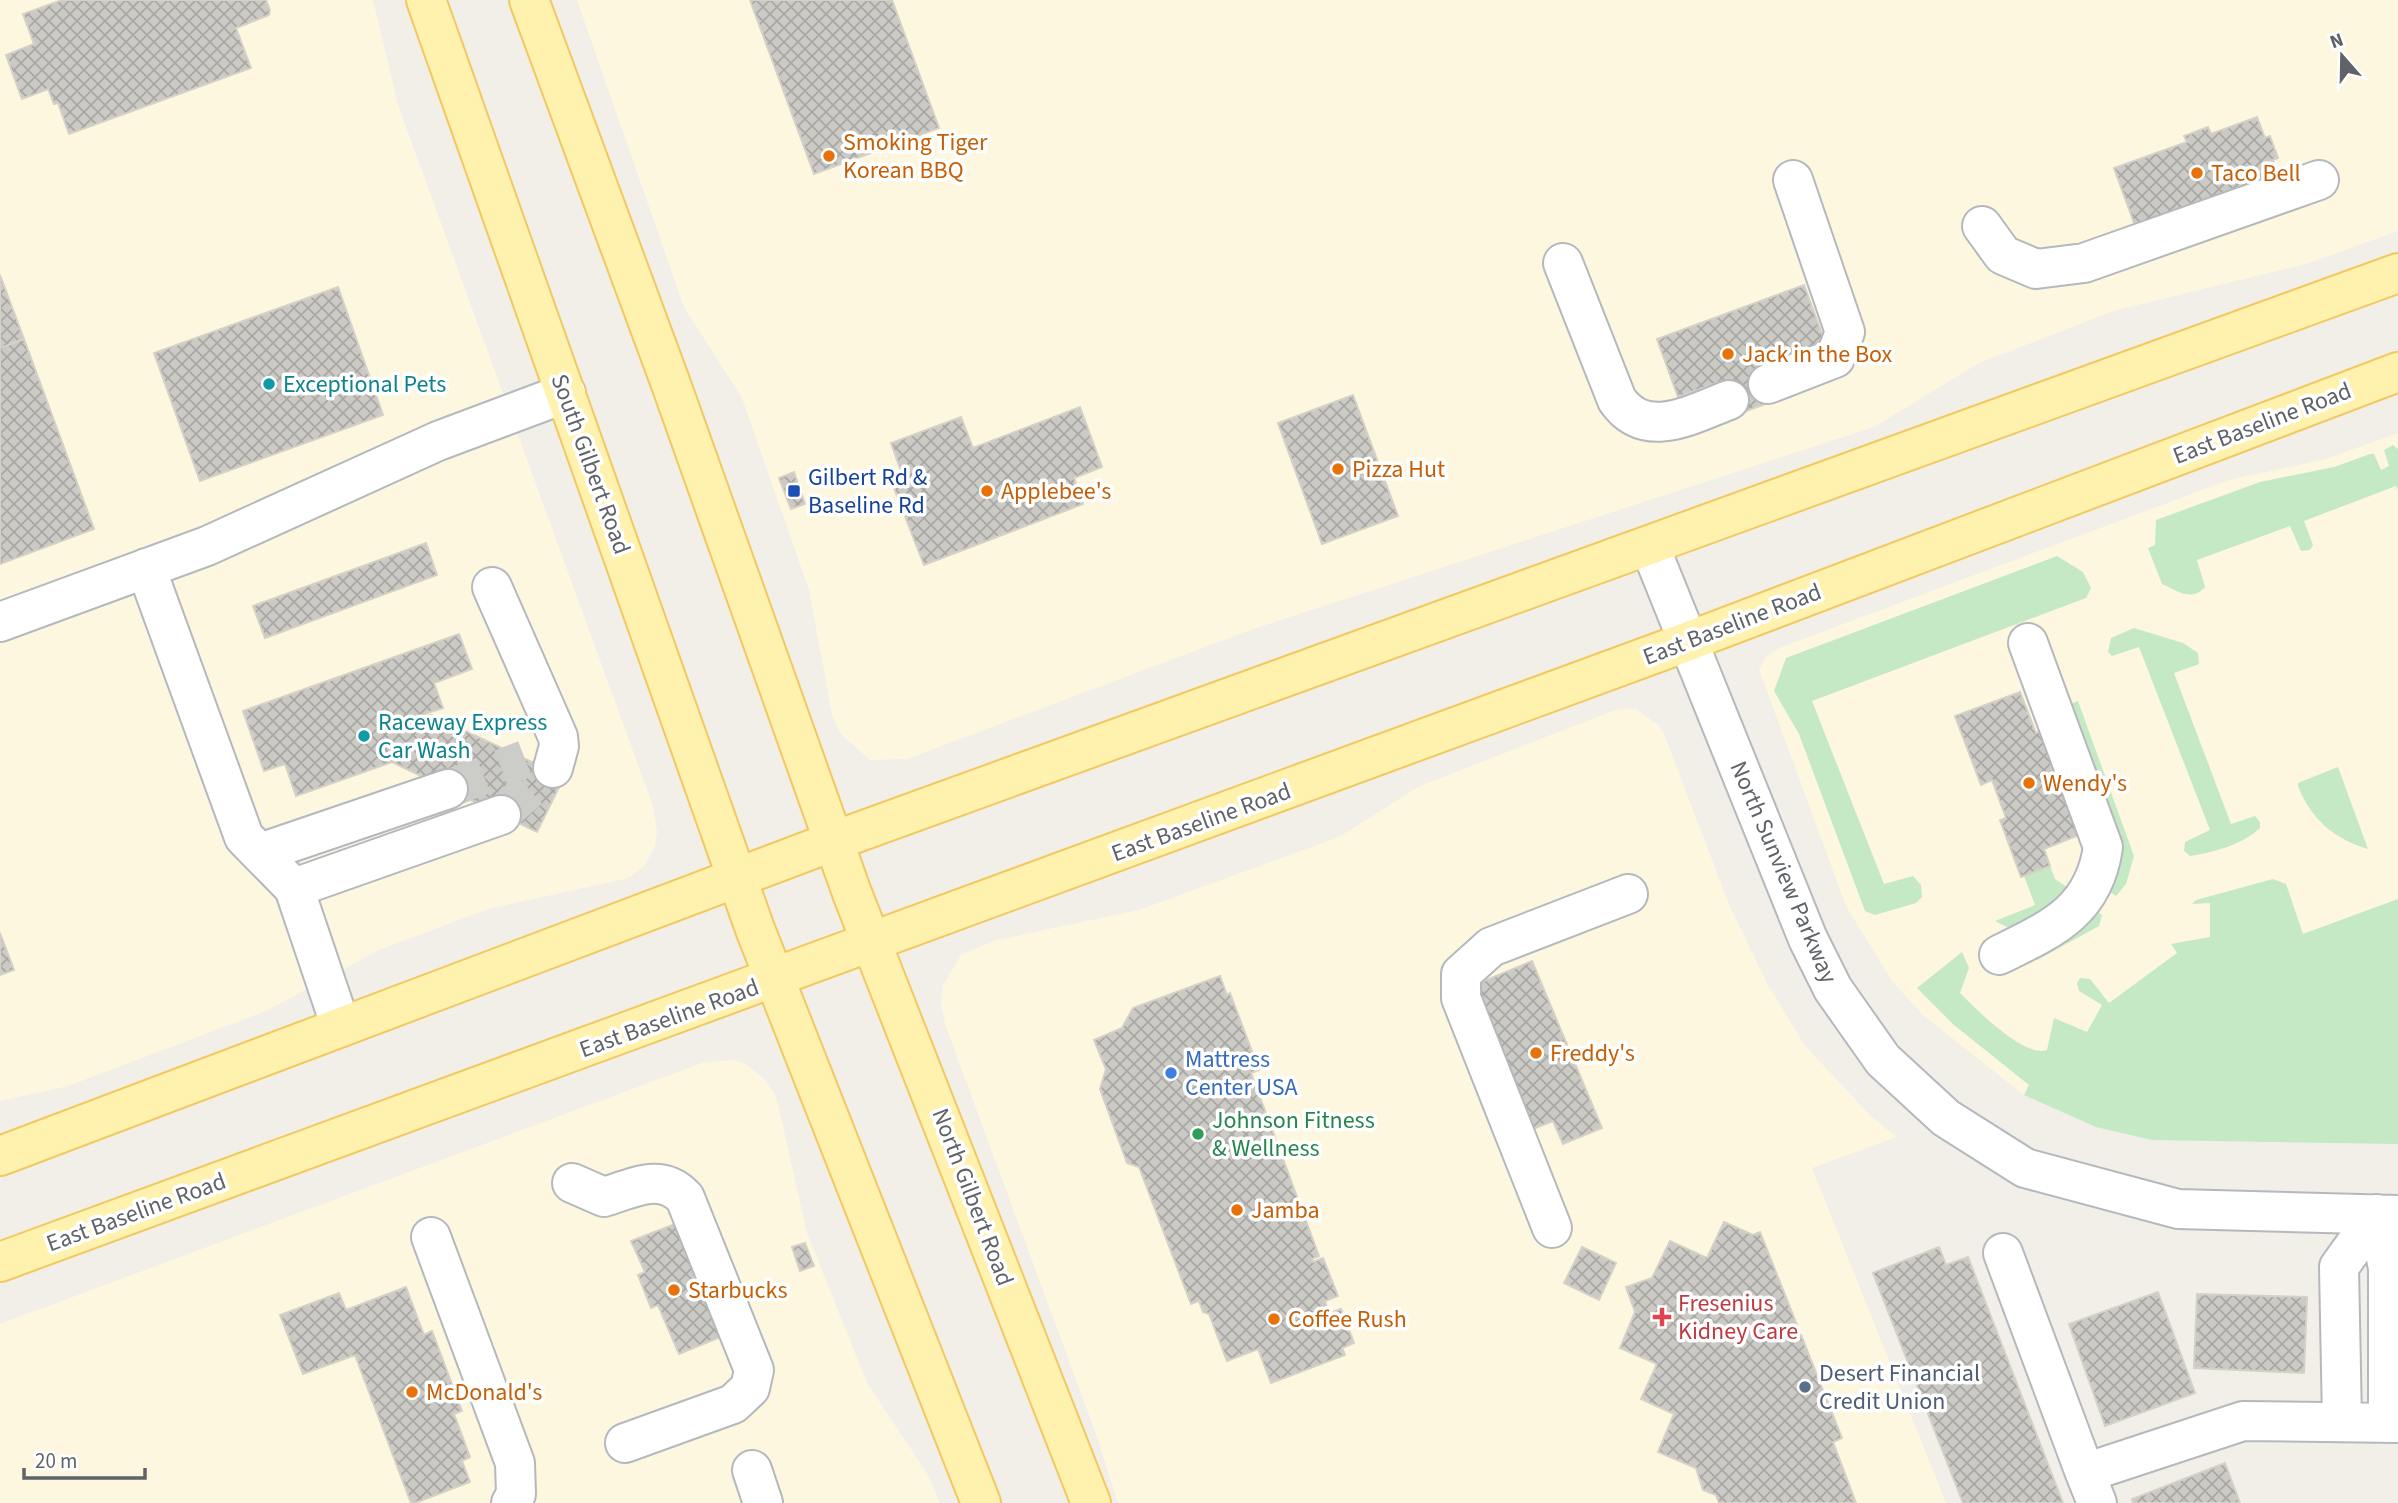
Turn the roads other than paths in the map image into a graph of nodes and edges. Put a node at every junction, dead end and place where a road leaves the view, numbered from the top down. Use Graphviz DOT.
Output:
graph roads {
  1 [pos="426,0"];
  2 [pos="529,0"];
  3 [pos="1793,180"];
  4 [pos="2319,180"];
  5 [pos="1983,226"];
  6 [pos="1563,263"];
  7 [pos="2398,273"];
  8 [pos="2398,372"];
  9 [pos="1768,384"];
  10 [pos="566,393"];
  11 [pos="1729,400"];
  12 [pos="1650,547"];
  13 [pos="146,568"];
  14 [pos="492,587"];
  15 [pos="0,622"];
  16 [pos="1689,641"];
  17 [pos="2028,643"];
  18 [pos="546,753"];
  19 [pos="834,841"];
  20 [pos="277,871"];
  21 [pos="737,877"];
  22 [pos="1628,894"];
  23 [pos="873,943"];
  24 [pos="1999,955"];
  25 [pos="775,979"];
  26 [pos="341,1027"];
  27 [pos="0,1156"];
  28 [pos="572,1182"];
  29 [pos="2388,1214"];
  30 [pos="1552,1228"];
  31 [pos="431,1237"];
  32 [pos="2003,1253"];
  33 [pos="0,1262"];
  34 [pos="2342,1421"];
  35 [pos="2393,1423"];
  36 [pos="625,1443"];
  37 [pos="2091,1488"];
  38 [pos="511,1503"];
  39 [pos="981,1503"];
  40 [pos="1091,1503"];
  1 -- 10 [label="main road, South Gilbert Road"];
  2 -- 19 [label="main road"];
  3 -- 9 [label="street"];
  4 -- 5 [label="street"];
  6 -- 11 [label="street"];
  7 -- 12 [label="main road"];
  8 -- 16 [label="main road, East Baseline Road"];
  10 -- 13 [label="street"];
  10 -- 21 [label="main road, South Gilbert Road"];
  12 -- 16 [label="street, North Sunview Parkway"];
  12 -- 19 [label="main road"];
  13 -- 15 [label="street"];
  13 -- 20 [label="street"];
  14 -- 18 [label="street"];
  16 -- 23 [label="main road, East Baseline Road"];
  16 -- 29 [label="street, North Sunview Parkway"];
  17 -- 24 [label="street"];
  19 -- 21 [label="main road"];
  19 -- 23 [label="main road, North Gilbert Road"];
  20 -- 20 [label="street"];
  20 -- 26 [label="street"];
  21 -- 25 [label="main road, South Gilbert Road"];
  21 -- 26 [label="main road"];
  22 -- 30 [label="street"];
  23 -- 25 [label="main road, East Baseline Road"];
  23 -- 40 [label="main road, North Gilbert Road"];
  25 -- 33 [label="main road, East Baseline Road"];
  25 -- 39 [label="main road"];
  26 -- 27 [label="main road"];
  28 -- 36 [label="street"];
  29 -- 34 [label="street"];
  29 -- 35 [label="street"];
  31 -- 38 [label="street"];
  32 -- 37 [label="street"];
  34 -- 35 [label="street"];
  34 -- 37 [label="street"];
}
